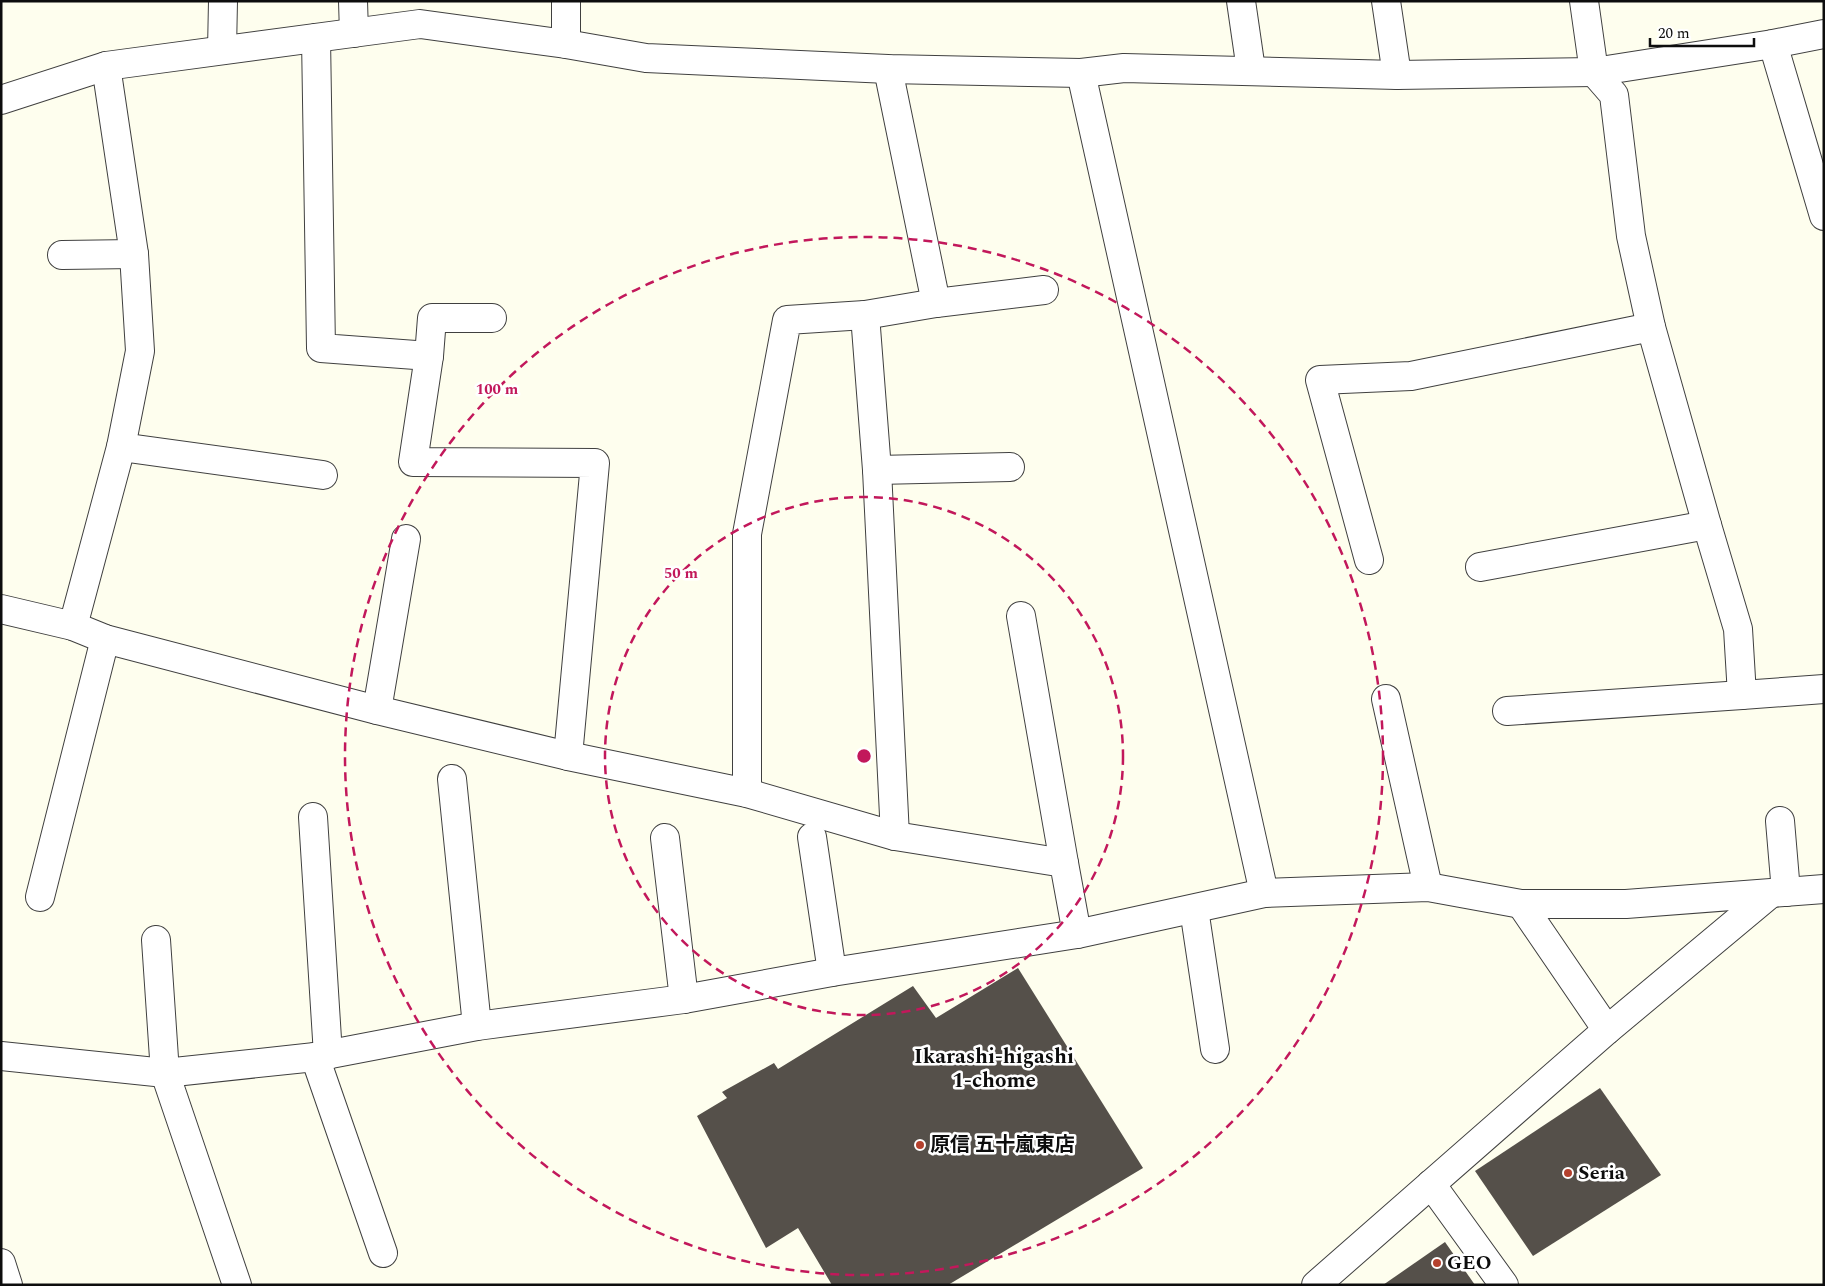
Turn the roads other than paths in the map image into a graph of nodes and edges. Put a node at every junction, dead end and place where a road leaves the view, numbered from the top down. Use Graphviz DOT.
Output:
graph roads {
  1 [pos="223,1"];
  2 [pos="353,1"];
  3 [pos="566,1"];
  4 [pos="1241,1"];
  5 [pos="1386,1"];
  6 [pos="1584,1"];
  7 [pos="354,33"];
  8 [pos="1824,34"];
  9 [pos="316,38"];
  10 [pos="566,44"];
  11 [pos="1773,44"];
  12 [pos="222,50"];
  13 [pos="106,66"];
  14 [pos="888,69"];
  15 [pos="1251,70"];
  16 [pos="1594,72"];
  17 [pos="1081,74"];
  18 [pos="1397,75"];
  19 [pos="1,100"];
  20 [pos="1824,216"];
  21 [pos="134,254"];
  22 [pos="62,255"];
  23 [pos="1044,290"];
  24 [pos="936,304"];
  25 [pos="866,315"];
  26 [pos="492,318"];
  27 [pos="1650,327"];
  28 [pos="429,356"];
  29 [pos="121,447"];
  30 [pos="1010,467"];
  31 [pos="877,470"];
  32 [pos="323,475"];
  33 [pos="1706,525"];
  34 [pos="406,539"];
  35 [pos="1369,560"];
  36 [pos="1480,567"];
  37 [pos="1,609"];
  38 [pos="1021,616"];
  39 [pos="73,626"];
  40 [pos="106,639"];
  41 [pos="1824,689"];
  42 [pos="1742,695"];
  43 [pos="1386,699"];
  44 [pos="377,710"];
  45 [pos="1507,711"];
  46 [pos="568,756"];
  47 [pos="452,779"];
  48 [pos="747,793"];
  49 [pos="314,817"];
  50 [pos="1780,821"];
  51 [pos="895,836"];
  52 [pos="812,837"];
  53 [pos="665,838"];
  54 [pos="1064,863"];
  55 [pos="1428,888"];
  56 [pos="1824,890"];
  57 [pos="1264,893"];
  58 [pos="1778,893"];
  59 [pos="40,897"];
  60 [pos="1521,904"];
  61 [pos="1194,909"];
  62 [pos="1077,934"];
  63 [pos="156,940"];
  64 [pos="832,972"];
  65 [pos="684,999"];
  66 [pos="477,1026"];
  67 [pos="1607,1030"];
  68 [pos="1215,1049"];
  69 [pos="1,1056"];
  70 [pos="322,1056"];
  71 [pos="165,1073"];
  72 [pos="1431,1184"];
  73 [pos="383,1253"];
  74 [pos="1,1263"];
  75 [pos="8,1285"];
  76 [pos="237,1285"];
  77 [pos="1316,1285"];
  78 [pos="1504,1285"];
  1 -- 12 [label="street"];
  2 -- 7 [label="street"];
  3 -- 10 [label="street"];
  4 -- 15 [label="street"];
  5 -- 18 [label="street"];
  6 -- 16 [label="street"];
  7 -- 9 [label="street"];
  7 -- 10 [label="street"];
  8 -- 11 [label="street"];
  9 -- 12 [label="street"];
  9 -- 28 [label="street"];
  10 -- 14 [label="street"];
  11 -- 16 [label="street"];
  11 -- 20 [label="street"];
  12 -- 13 [label="street"];
  13 -- 19 [label="street"];
  13 -- 21 [label="street"];
  14 -- 17 [label="street"];
  14 -- 24 [label="street"];
  15 -- 17 [label="street"];
  15 -- 18 [label="street"];
  16 -- 18 [label="street"];
  16 -- 27 [label="street"];
  17 -- 57 [label="street"];
  21 -- 22 [label="street"];
  21 -- 29 [label="street"];
  23 -- 24 [label="street"];
  24 -- 25 [label="street"];
  25 -- 31 [label="street"];
  25 -- 48 [label="street"];
  26 -- 28 [label="street"];
  27 -- 33 [label="street"];
  27 -- 35 [label="street"];
  28 -- 46 [label="street"];
  29 -- 32 [label="street"];
  29 -- 39 [label="street"];
  30 -- 31 [label="street"];
  31 -- 51 [label="street"];
  33 -- 36 [label="street"];
  33 -- 42 [label="street"];
  34 -- 44 [label="street"];
  37 -- 39 [label="street"];
  38 -- 54 [label="street"];
  39 -- 40 [label="street"];
  40 -- 44 [label="street"];
  40 -- 59 [label="street"];
  41 -- 42 [label="street"];
  42 -- 45 [label="street"];
  43 -- 55 [label="street"];
  44 -- 46 [label="street"];
  46 -- 48 [label="street"];
  47 -- 66 [label="street"];
  48 -- 51 [label="street"];
  49 -- 70 [label="street"];
  50 -- 58 [label="street"];
  51 -- 54 [label="street"];
  52 -- 64 [label="street"];
  53 -- 65 [label="street"];
  54 -- 62 [label="street"];
  55 -- 57 [label="street"];
  55 -- 60 [label="street"];
  56 -- 58 [label="street"];
  57 -- 61 [label="street"];
  58 -- 60 [label="street"];
  58 -- 67 [label="street"];
  60 -- 67 [label="street"];
  61 -- 62 [label="street"];
  61 -- 68 [label="street"];
  62 -- 64 [label="street"];
  63 -- 71 [label="street"];
  64 -- 65 [label="street"];
  65 -- 66 [label="street"];
  66 -- 70 [label="street"];
  67 -- 72 [label="street"];
  69 -- 71 [label="street"];
  70 -- 71 [label="street"];
  70 -- 73 [label="street"];
  71 -- 76 [label="street"];
  72 -- 77 [label="street"];
  72 -- 78 [label="street"];
  74 -- 75 [label="street"];
}
